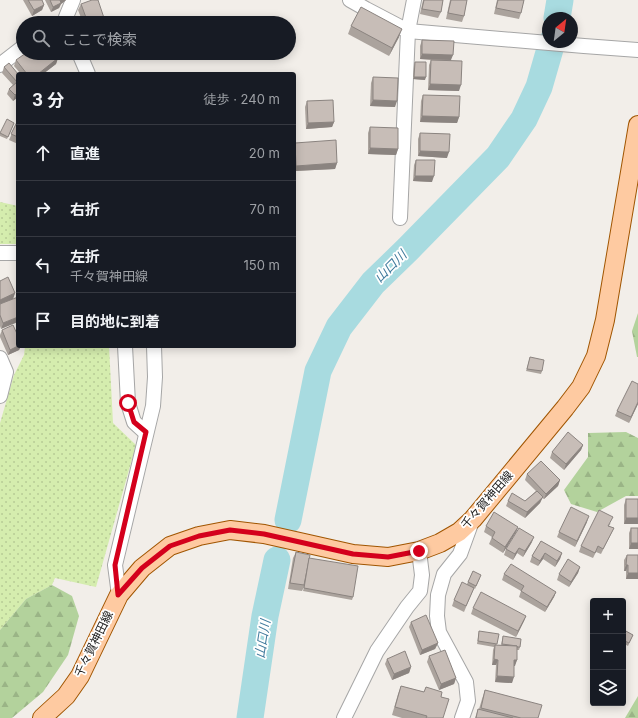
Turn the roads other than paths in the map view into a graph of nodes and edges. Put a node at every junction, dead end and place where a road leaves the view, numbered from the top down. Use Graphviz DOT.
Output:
graph roads {
  1 [pos="73,0"];
  2 [pos="350,0"];
  3 [pos="414,0"];
  4 [pos="65,16"];
  5 [pos="408,31"];
  6 [pos="638,50"];
  7 [pos="16,53"];
  8 [pos="82,60"];
  9 [pos="0,66"];
  10 [pos="87,72"];
  11 [pos="638,125"];
  12 [pos="400,218"];
  13 [pos="0,253"];
  14 [pos="16,253"];
  15 [pos="125,348"];
  16 [pos="154,348"];
  17 [pos="0,358"];
  18 [pos="1,388"];
  19 [pos="146,432"];
  20 [pos="473,519"];
  21 [pos="419,551"];
  22 [pos="118,595"];
  23 [pos="42,718"];
  24 [pos="344,718"];
  25 [pos="462,718"];
  1 -- 4 [label="street"];
  2 -- 5 [label="street"];
  3 -- 5 [label="street"];
  5 -- 6 [label="street"];
  5 -- 12 [label="street"];
  7 -- 9 [label="street"];
  8 -- 10 [label="street"];
  11 -- 20 [label="main road, 千々賀神田線"];
  13 -- 14 [label="street"];
  15 -- 19 [label="street"];
  16 -- 19 [label="street"];
  17 -- 18 [label="street"];
  19 -- 22 [label="street"];
  20 -- 21 [label="main road, 千々賀神田線"];
  20 -- 25 [label="street"];
  21 -- 22 [label="main road, 千々賀神田線"];
  21 -- 24 [label="street"];
  22 -- 23 [label="main road, 千々賀神田線"];
}
